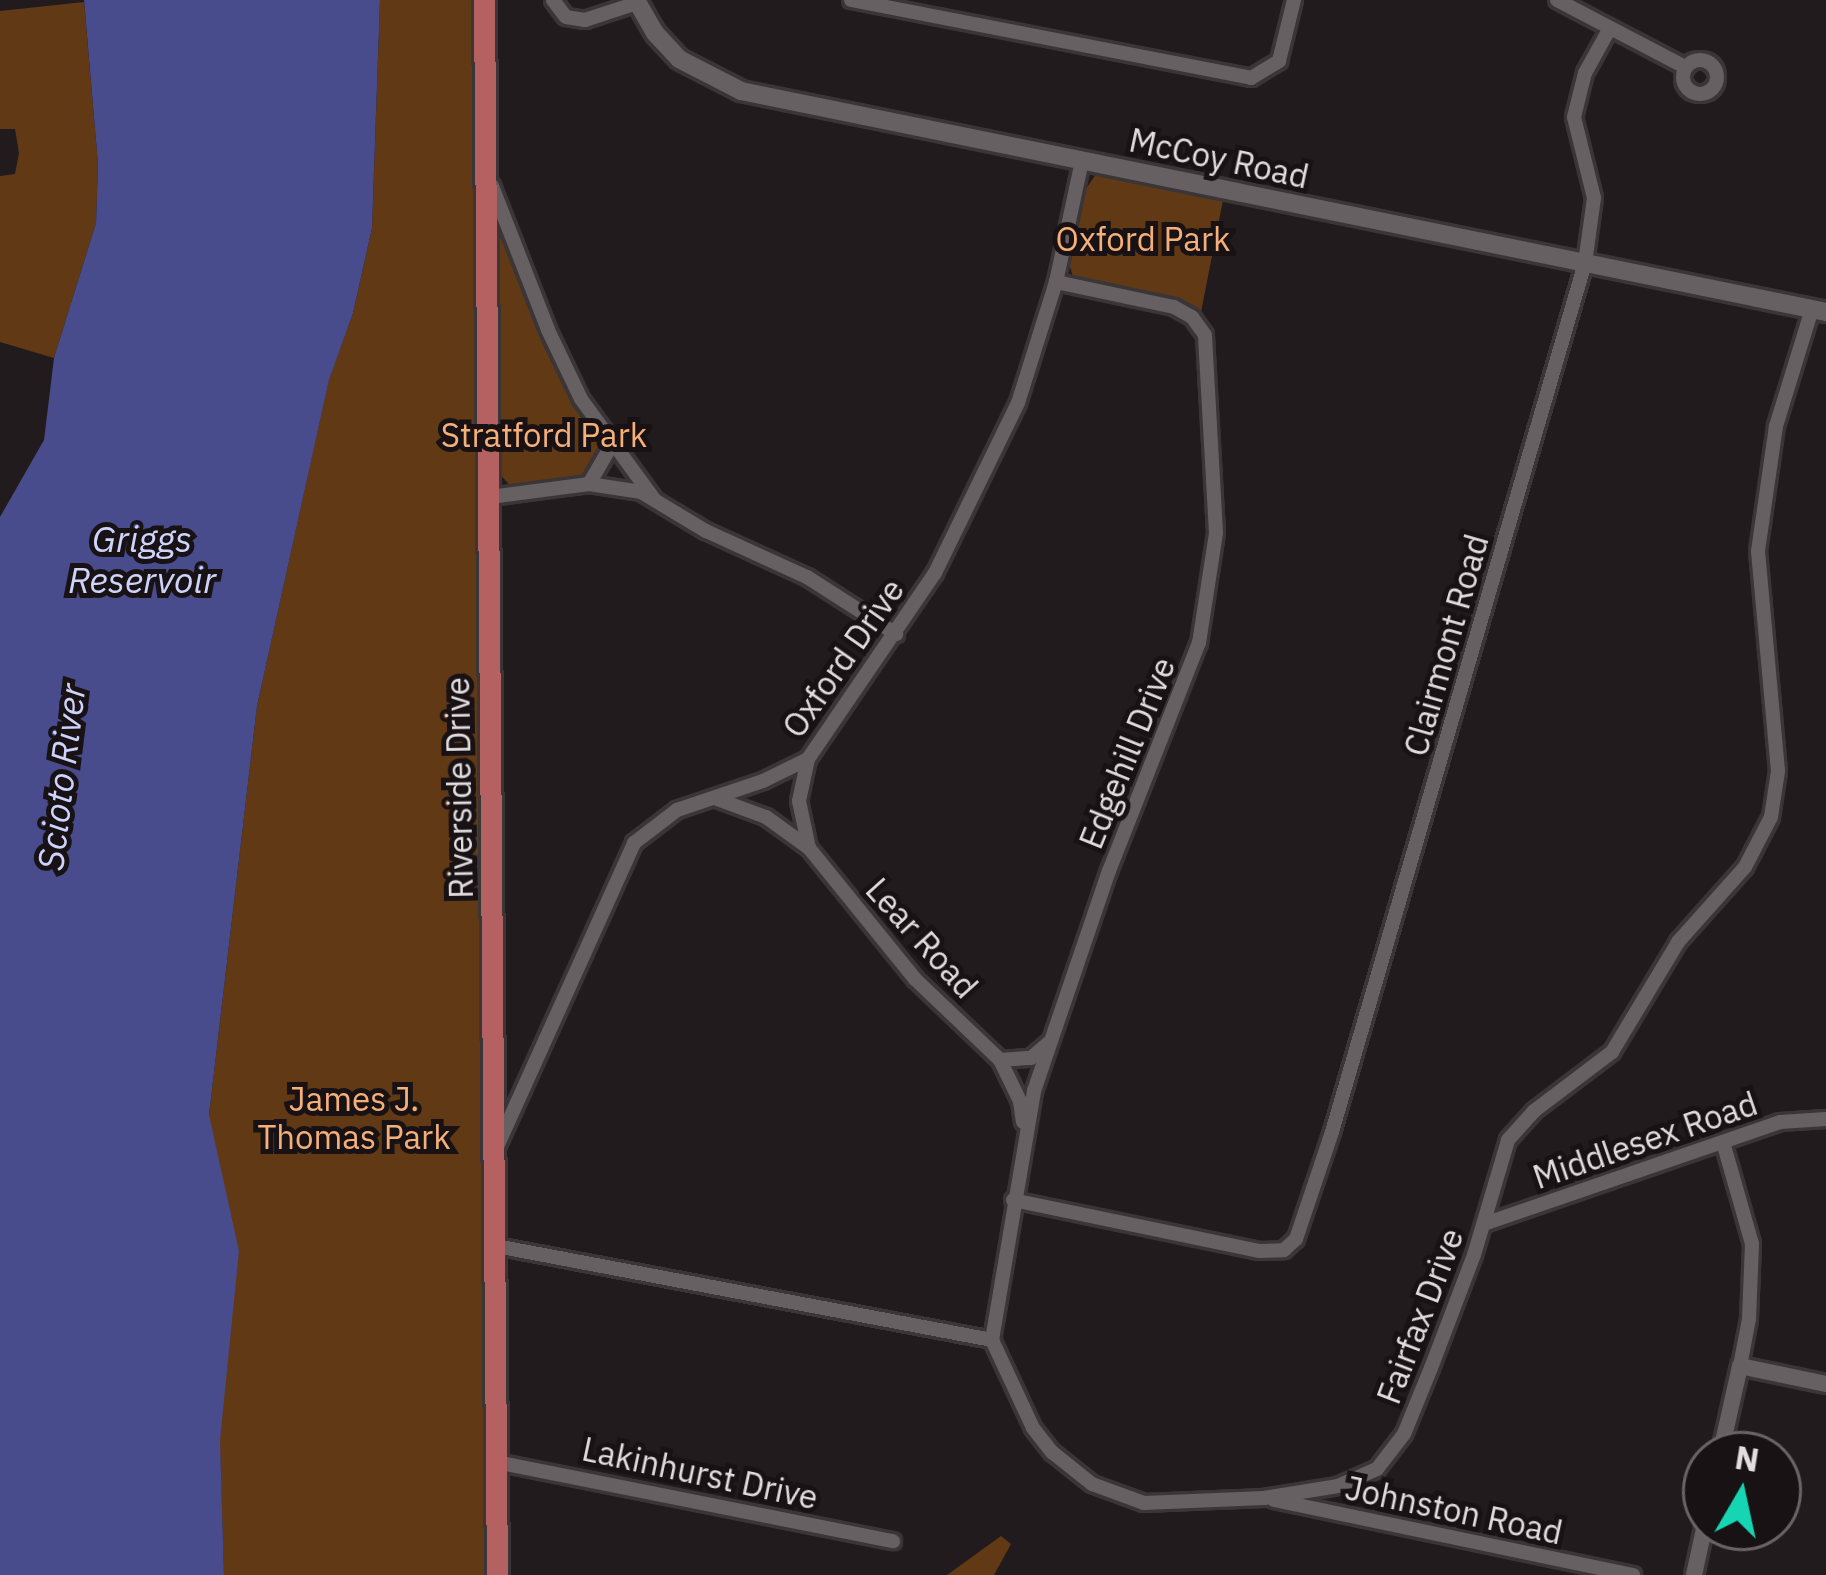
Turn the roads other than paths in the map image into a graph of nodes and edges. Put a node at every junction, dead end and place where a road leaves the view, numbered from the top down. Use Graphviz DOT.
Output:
graph roads {
  1 [pos="484,0"];
  2 [pos="553,0"];
  3 [pos="851,0"];
  4 [pos="1294,0"];
  5 [pos="1557,0"];
  6 [pos="636,2"];
  7 [pos="1610,28"];
  8 [pos="1685,67"];
  9 [pos="1082,161"];
  10 [pos="485,170"];
  11 [pos="1585,263"];
  12 [pos="1056,282"];
  13 [pos="1819,310"];
  14 [pos="610,446"];
  15 [pos="589,484"];
  16 [pos="490,497"];
  17 [pos="654,499"];
  18 [pos="896,634"];
  19 [pos="808,759"];
  20 [pos="712,798"];
  21 [pos="809,848"];
  22 [pos="1048,1042"];
  23 [pos="1000,1060"];
  24 [pos="1826,1119"];
  25 [pos="1024,1130"];
  26 [pos="1723,1142"];
  27 [pos="496,1149"];
  28 [pos="1012,1199"];
  29 [pos="1484,1224"];
  30 [pos="496,1246"];
  31 [pos="992,1340"];
  32 [pos="1740,1366"];
  33 [pos="1826,1384"];
  34 [pos="1725,1431"];
  35 [pos="496,1462"];
  36 [pos="1264,1498"];
  37 [pos="893,1540"];
  38 [pos="496,1575"];
  39 [pos="1633,1575"];
  1 -- 10 [label="main road, Riverside Drive"];
  2 -- 6 [label="street"];
  3 -- 4 [label="street"];
  5 -- 7 [label="street"];
  6 -- 9 [label="main road, McCoy Road"];
  7 -- 8 [label="street"];
  7 -- 11 [label="street, Clairmont Road"];
  9 -- 11 [label="main road, McCoy Road"];
  9 -- 12 [label="street, Oxford Drive"];
  10 -- 14 [label="street"];
  10 -- 16 [label="main road, Riverside Drive"];
  11 -- 13 [label="main road, McCoy Road"];
  11 -- 28 [label="street, Clairmont Road"];
  12 -- 18 [label="street, Oxford Drive"];
  12 -- 22 [label="street, Edgehill Drive"];
  13 -- 29 [label="street, Fairfax Drive"];
  14 -- 15 [label="street"];
  14 -- 17 [label="street"];
  15 -- 16 [label="street"];
  15 -- 17 [label="street"];
  16 -- 27 [label="main road, Riverside Drive"];
  17 -- 18 [label="street"];
  18 -- 19 [label="street, Oxford Drive"];
  19 -- 20 [label="street, Oxford Drive"];
  19 -- 21 [label="street"];
  20 -- 21 [label="street, Lear Road"];
  20 -- 27 [label="street, Oxford Drive"];
  21 -- 23 [label="street, Lear Road"];
  22 -- 23 [label="street"];
  22 -- 25 [label="street, Edgehill Drive"];
  23 -- 25 [label="street, Lear Road"];
  24 -- 26 [label="street, Middlesex Road"];
  25 -- 28 [label="street, Edgehill Drive"];
  26 -- 29 [label="street, Middlesex Road"];
  26 -- 32 [label="street"];
  27 -- 30 [label="main road, Riverside Drive"];
  28 -- 31 [label="street, Edgehill Drive"];
  29 -- 36 [label="street, Fairfax Drive"];
  30 -- 31 [label="street"];
  30 -- 35 [label="main road, Riverside Drive"];
  31 -- 36 [label="street, Fairfax Drive"];
  32 -- 33 [label="street"];
  32 -- 34 [label="street"];
  35 -- 37 [label="street, Lakinhurst Drive"];
  35 -- 38 [label="main road, Riverside Drive"];
  36 -- 39 [label="street, Johnston Road"];
}
